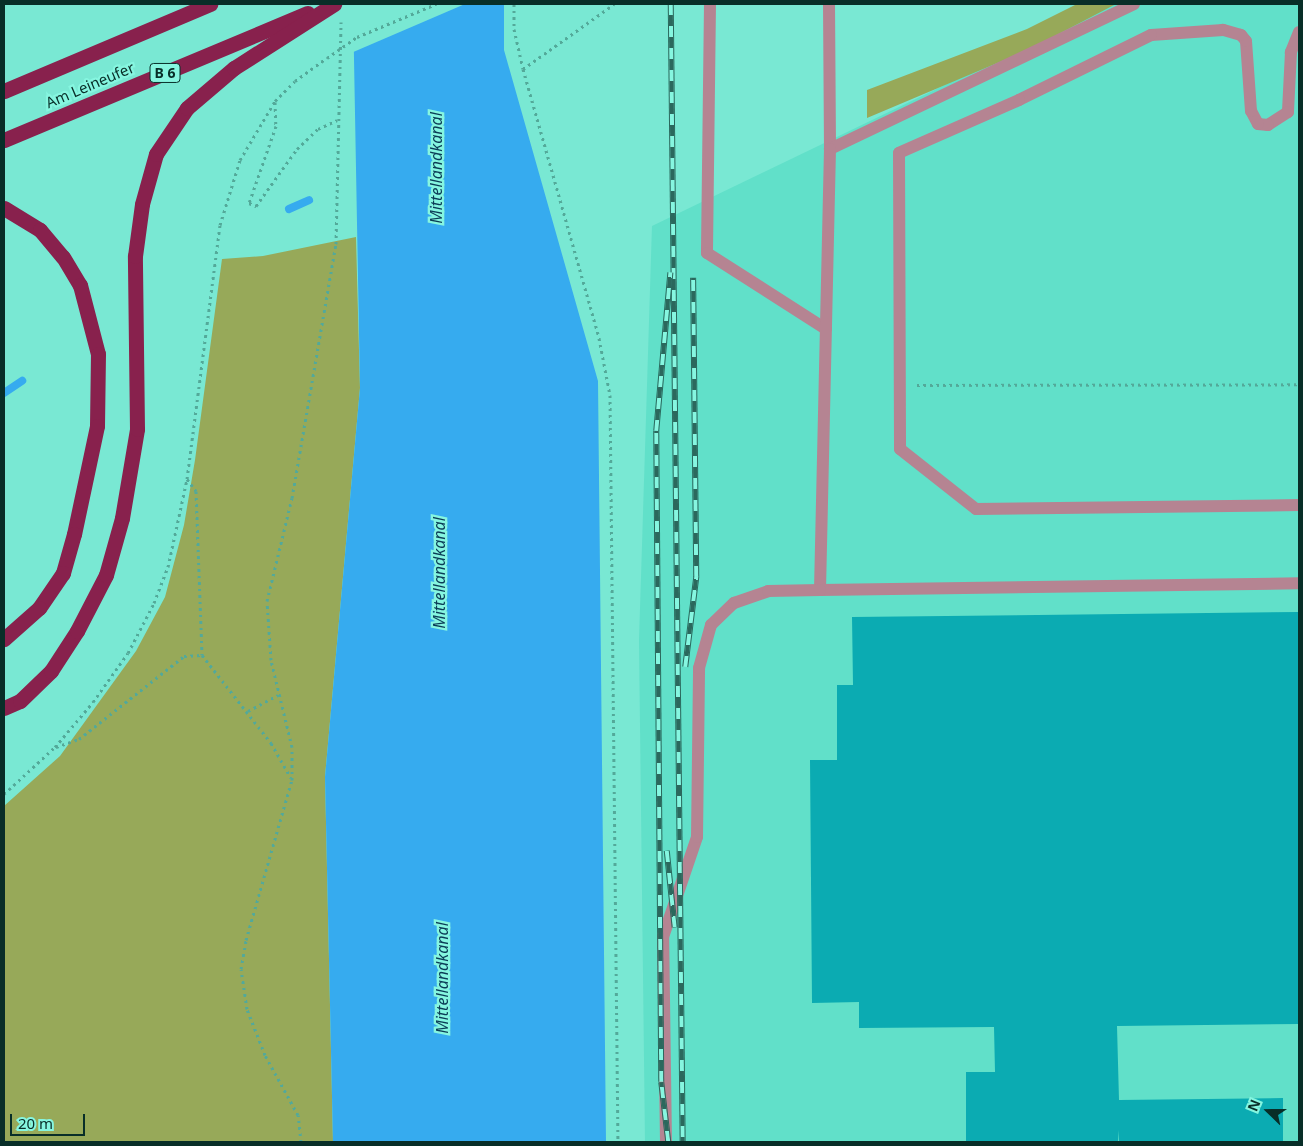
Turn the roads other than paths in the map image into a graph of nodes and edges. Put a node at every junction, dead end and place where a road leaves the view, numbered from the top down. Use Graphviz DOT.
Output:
graph roads {
  1 [pos="210,4"];
  2 [pos="710,4"];
  3 [pos="829,4"];
  4 [pos="1134,4"];
  5 [pos="331,7"];
  6 [pos="1299,32"];
  7 [pos="4,91"];
  8 [pos="4,140"];
  9 [pos="830,149"];
  10 [pos="4,208"];
  11 [pos="826,329"];
  12 [pos="1299,505"];
  13 [pos="1299,583"];
  14 [pos="820,590"];
  15 [pos="4,639"];
  16 [pos="4,708"];
  17 [pos="666,1142"];
  1 -- 7 [label="highway, Am Leineufer"];
  2 -- 11 [label="lane"];
  3 -- 9 [label="lane"];
  4 -- 9 [label="lane"];
  5 -- 8 [label="highway, Am Leineufer / B 6"];
  5 -- 16 [label="highway"];
  6 -- 12 [label="lane"];
  9 -- 11 [label="lane"];
  10 -- 15 [label="highway"];
  11 -- 14 [label="lane"];
  13 -- 14 [label="lane"];
  14 -- 17 [label="lane"];
}
